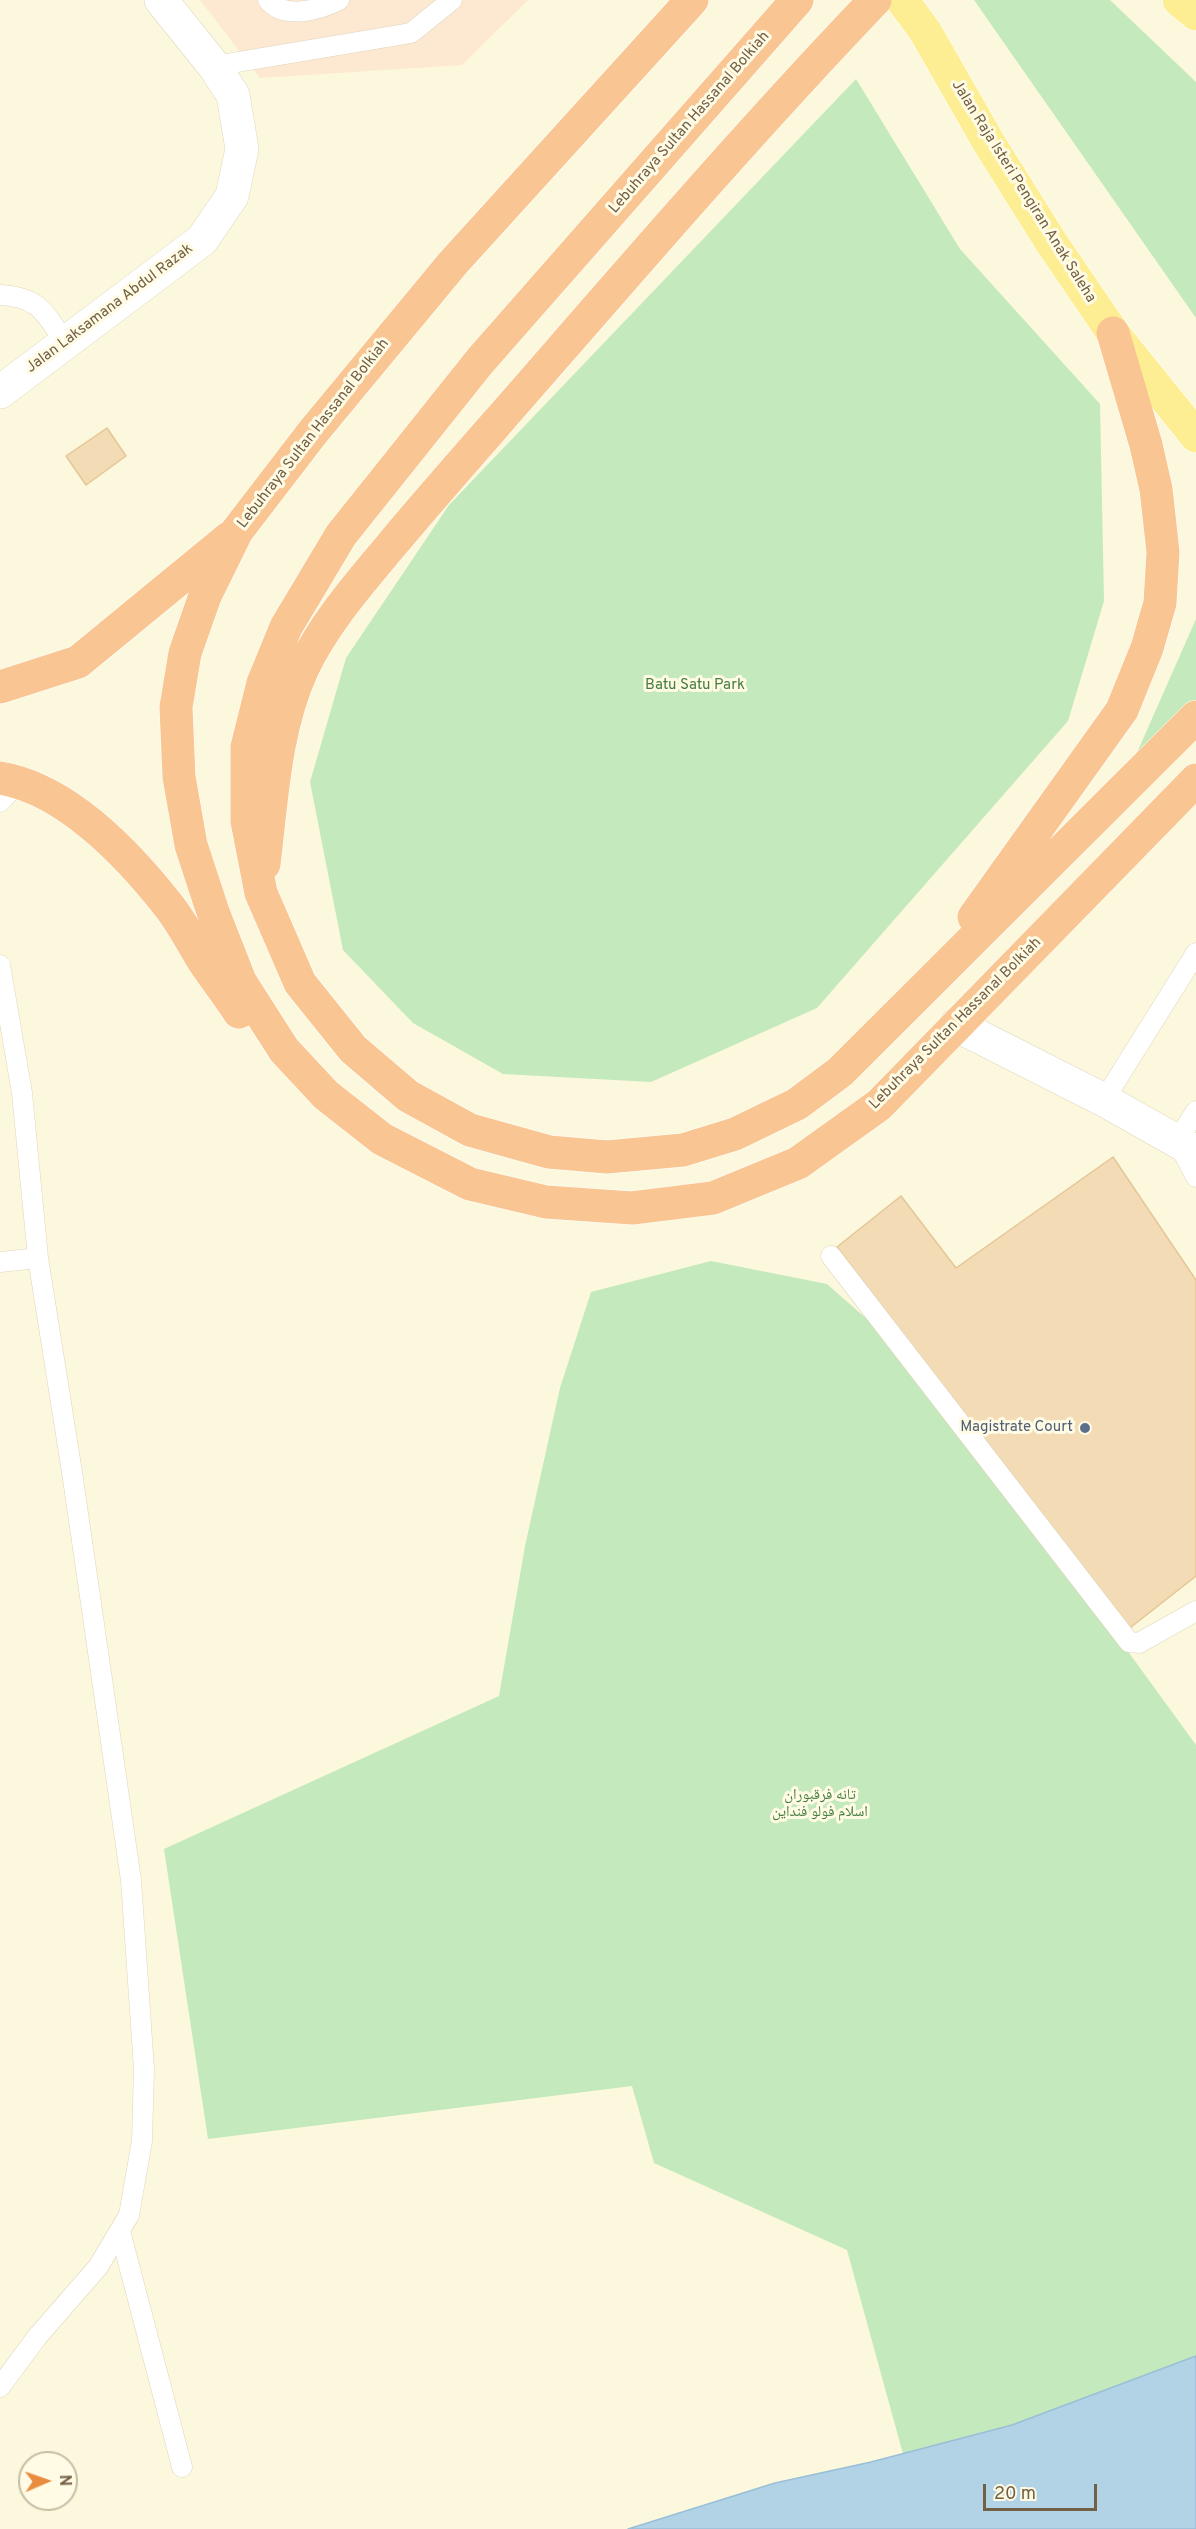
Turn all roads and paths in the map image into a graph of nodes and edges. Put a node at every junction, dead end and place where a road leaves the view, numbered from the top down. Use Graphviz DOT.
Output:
graph roads {
  1 [pos="161,0"];
  2 [pos="268,0"];
  3 [pos="339,0"];
  4 [pos="452,0"];
  5 [pos="692,0"];
  6 [pos="797,0"];
  7 [pos="875,0"];
  8 [pos="902,0"];
  9 [pos="907,0"];
  10 [pos="1179,0"];
  11 [pos="1196,14"];
  12 [pos="925,31"];
  13 [pos="214,66"];
  14 [pos="0,295"];
  15 [pos="1113,333"];
  16 [pos="65,343"];
  17 [pos="0,392"];
  18 [pos="1196,436"];
  19 [pos="237,531"];
  20 [pos="0,687"];
  21 [pos="1196,717"];
  22 [pos="1196,780"];
  23 [pos="6,787"];
  24 [pos="261,893"];
  25 [pos="1196,953"];
  26 [pos="0,964"];
  27 [pos="919,995"];
  28 [pos="956,1025"];
  29 [pos="284,1050"];
  30 [pos="1104,1100"];
  31 [pos="1196,1111"];
  32 [pos="1186,1146"];
  33 [pos="1196,1177"];
  34 [pos="831,1256"];
  35 [pos="38,1258"];
  36 [pos="0,1263"];
  37 [pos="1196,1611"];
  38 [pos="120,2231"];
  39 [pos="0,2387"];
  40 [pos="182,2467"];
  1 -- 13 [label="street, Jalan Laksamana Abdul Razak"];
  2 -- 3 [label="lane"];
  4 -- 13 [label="lane"];
  5 -- 19 [label="highway, Lebuhraya Sultan Hassanal Bolkiah"];
  6 -- 24 [label="highway, Lebuhraya Sultan Hassanal Bolkiah"];
  7 -- 24 [label="highway"];
  8 -- 12 [label="main road, Jalan Raja Isteri Pengiran Anak Saleha"];
  9 -- 12 [label="main road"];
  10 -- 11 [label="main road"];
  12 -- 15 [label="main road, Jalan Raja Isteri Pengiran Anak Saleha"];
  13 -- 16 [label="street, Jalan Laksamana Abdul Razak"];
  14 -- 16 [label="lane"];
  15 -- 18 [label="main road, Jalan Raja Isteri Pengiran Anak Saleha"];
  15 -- 27 [label="highway"];
  16 -- 17 [label="street, Jalan Laksamana Abdul Razak"];
  19 -- 20 [label="highway"];
  19 -- 29 [label="highway, Lebuhraya Sultan Hassanal Bolkiah"];
  21 -- 27 [label="highway, Lebuhraya Sultan Hassanal Bolkiah"];
  22 -- 28 [label="highway, Lebuhraya Sultan Hassanal Bolkiah"];
  23 -- 29 [label="highway"];
  24 -- 27 [label="highway, Lebuhraya Sultan Hassanal Bolkiah"];
  25 -- 30 [label="lane"];
  26 -- 35 [label="lane"];
  28 -- 29 [label="highway, Lebuhraya Sultan Hassanal Bolkiah"];
  28 -- 30 [label="street"];
  30 -- 32 [label="street"];
  31 -- 32 [label="lane"];
  32 -- 33 [label="lane"];
  34 -- 37 [label="lane"];
  35 -- 36 [label="lane"];
  35 -- 38 [label="lane"];
  38 -- 39 [label="lane"];
  38 -- 40 [label="lane"];
}
